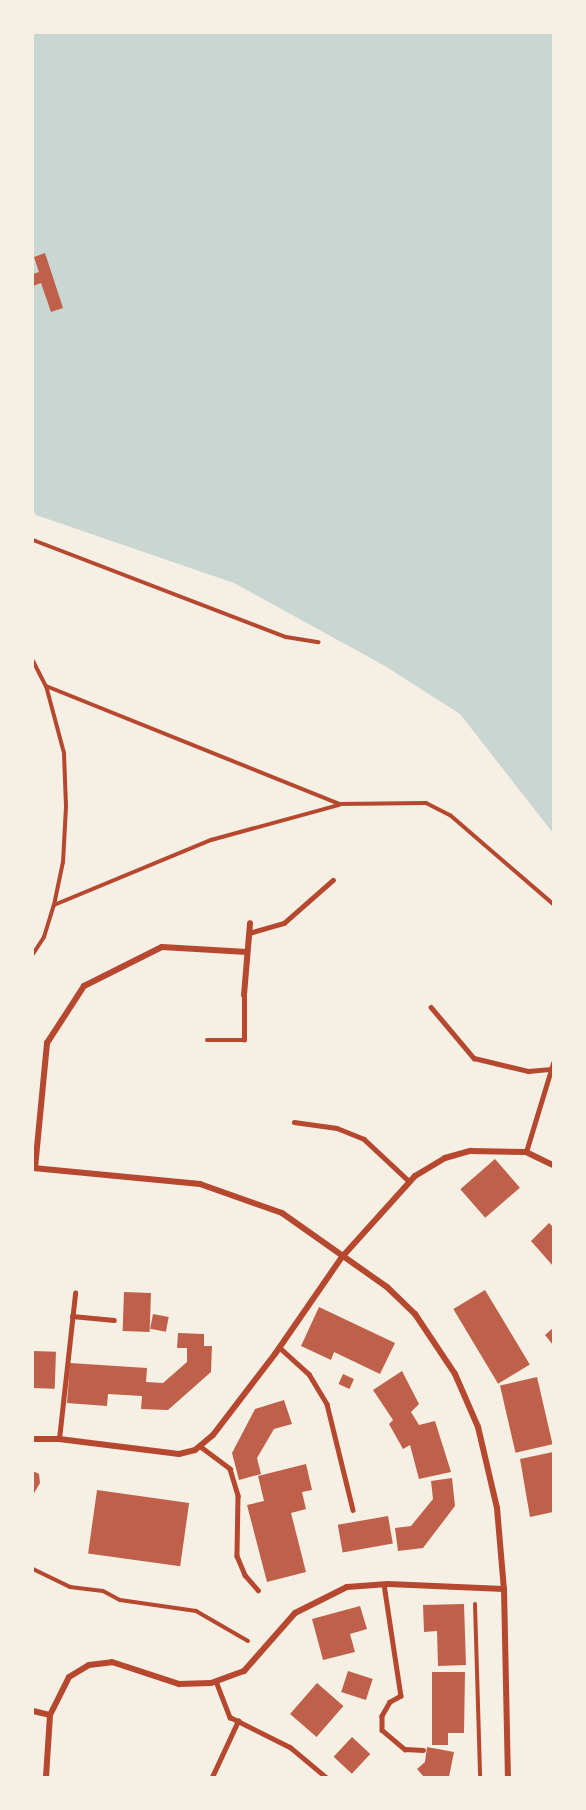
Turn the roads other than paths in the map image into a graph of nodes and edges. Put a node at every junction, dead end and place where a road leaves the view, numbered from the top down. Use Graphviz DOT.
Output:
graph roads {
  1 [pos="333,880"];
  2 [pos="250,923"];
  3 [pos="249,933"];
  4 [pos="247,952"];
  5 [pos="244,995"];
  6 [pos="431,1007"];
  7 [pos="207,1040"];
  8 [pos="553,1063"];
  9 [pos="549,1069"];
  10 [pos="294,1122"];
  11 [pos="526,1152"];
  12 [pos="553,1165"];
  13 [pos="34,1168"];
  14 [pos="409,1181"];
  15 [pos="342,1257"];
  16 [pos="75,1293"];
  17 [pos="72,1316"];
  18 [pos="114,1320"];
  19 [pos="279,1347"];
  20 [pos="59,1438"];
  21 [pos="33,1439"];
  22 [pos="200,1446"];
  23 [pos="353,1510"];
  24 [pos="384,1584"];
  25 [pos="504,1589"];
  26 [pos="258,1590"];
  27 [pos="216,1681"];
  28 [pos="33,1711"];
  29 [pos="50,1715"];
  30 [pos="238,1720"];
  31 [pos="423,1750"];
  32 [pos="46,1777"];
  33 [pos="212,1777"];
  34 [pos="326,1777"];
  35 [pos="508,1777"];
  1 -- 3 [label="lane"];
  2 -- 3 [label="street"];
  3 -- 4 [label="street"];
  4 -- 5 [label="street"];
  4 -- 13 [label="street"];
  5 -- 7 [label="lane"];
  6 -- 9 [label="lane"];
  8 -- 9 [label="lane"];
  9 -- 11 [label="lane"];
  10 -- 14 [label="lane"];
  11 -- 12 [label="street"];
  11 -- 14 [label="street"];
  13 -- 15 [label="street"];
  14 -- 15 [label="street"];
  15 -- 19 [label="street"];
  15 -- 25 [label="street"];
  16 -- 17 [label="lane"];
  17 -- 18 [label="lane"];
  17 -- 20 [label="lane"];
  19 -- 22 [label="street"];
  19 -- 23 [label="lane"];
  20 -- 21 [label="street"];
  20 -- 22 [label="street"];
  22 -- 26 [label="lane"];
  24 -- 25 [label="street"];
  24 -- 27 [label="street"];
  24 -- 31 [label="lane"];
  25 -- 35 [label="street"];
  27 -- 29 [label="street"];
  27 -- 30 [label="lane"];
  28 -- 29 [label="street"];
  29 -- 32 [label="street"];
  30 -- 33 [label="lane"];
  30 -- 34 [label="lane"];
}
